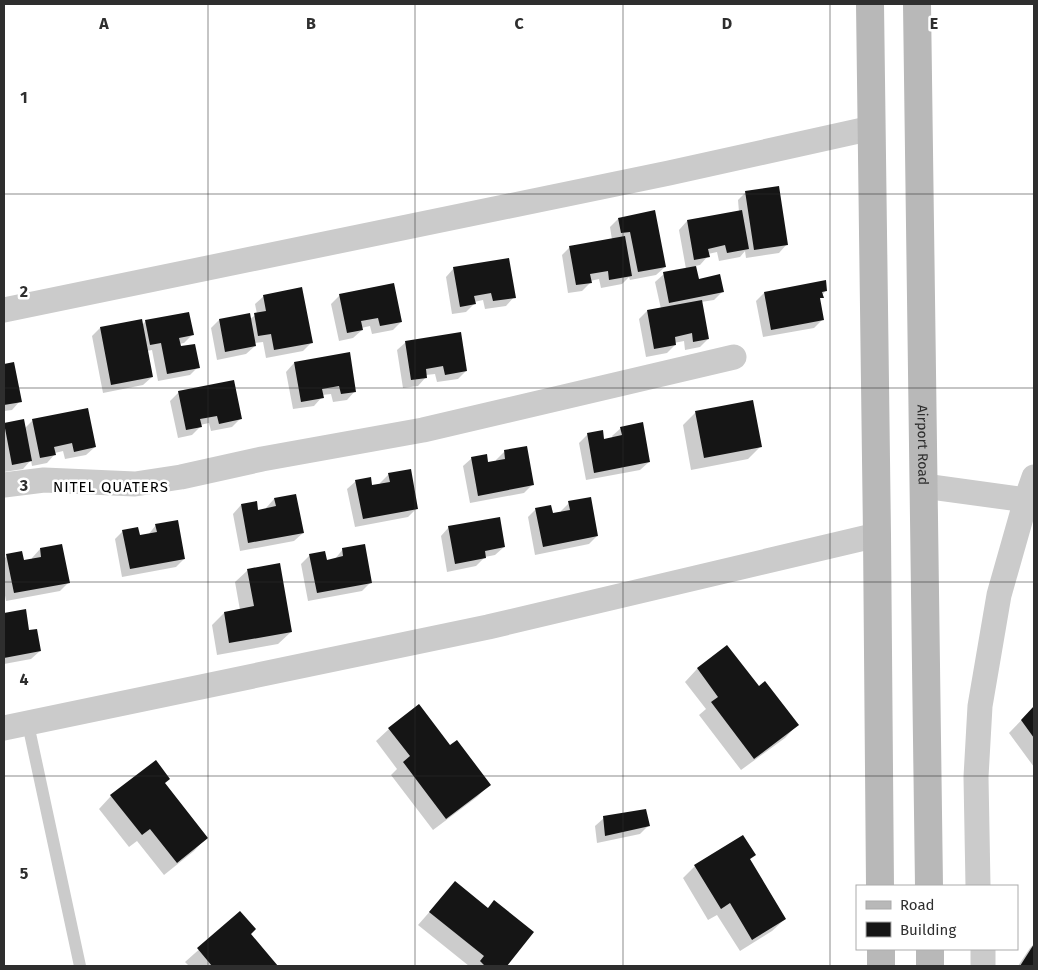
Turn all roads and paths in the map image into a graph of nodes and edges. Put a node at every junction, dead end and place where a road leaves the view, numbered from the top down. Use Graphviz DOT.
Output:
graph roads {
  1 [pos="870,4"];
  2 [pos="916,4"];
  3 [pos="872,128"];
  4 [pos="4,310"];
  5 [pos="734,357"];
  6 [pos="1034,477"];
  7 [pos="4,485"];
  8 [pos="924,486"];
  9 [pos="1026,500"];
  10 [pos="878,535"];
  11 [pos="28,724"];
  12 [pos="4,728"];
  13 [pos="880,885"];
  14 [pos="929,885"];
  15 [pos="978,885"];
  16 [pos="881,950"];
  17 [pos="930,950"];
  18 [pos="983,950"];
  19 [pos="80,966"];
  20 [pos="881,966"];
  21 [pos="930,966"];
  22 [pos="983,966"];
  1 -- 3 [label="street"];
  2 -- 8 [label="street, Airport Road"];
  3 -- 4 [label="street"];
  3 -- 10 [label="street"];
  5 -- 7 [label="street"];
  6 -- 9 [label="street"];
  8 -- 9 [label="street"];
  8 -- 14 [label="street, Airport Road"];
  9 -- 15 [label="street"];
  10 -- 11 [label="street"];
  10 -- 13 [label="street"];
  11 -- 12 [label="street"];
  11 -- 19 [label="lane"];
  16 -- 20 [label="street"];
  17 -- 21 [label="street"];
  18 -- 22 [label="street"];
}
